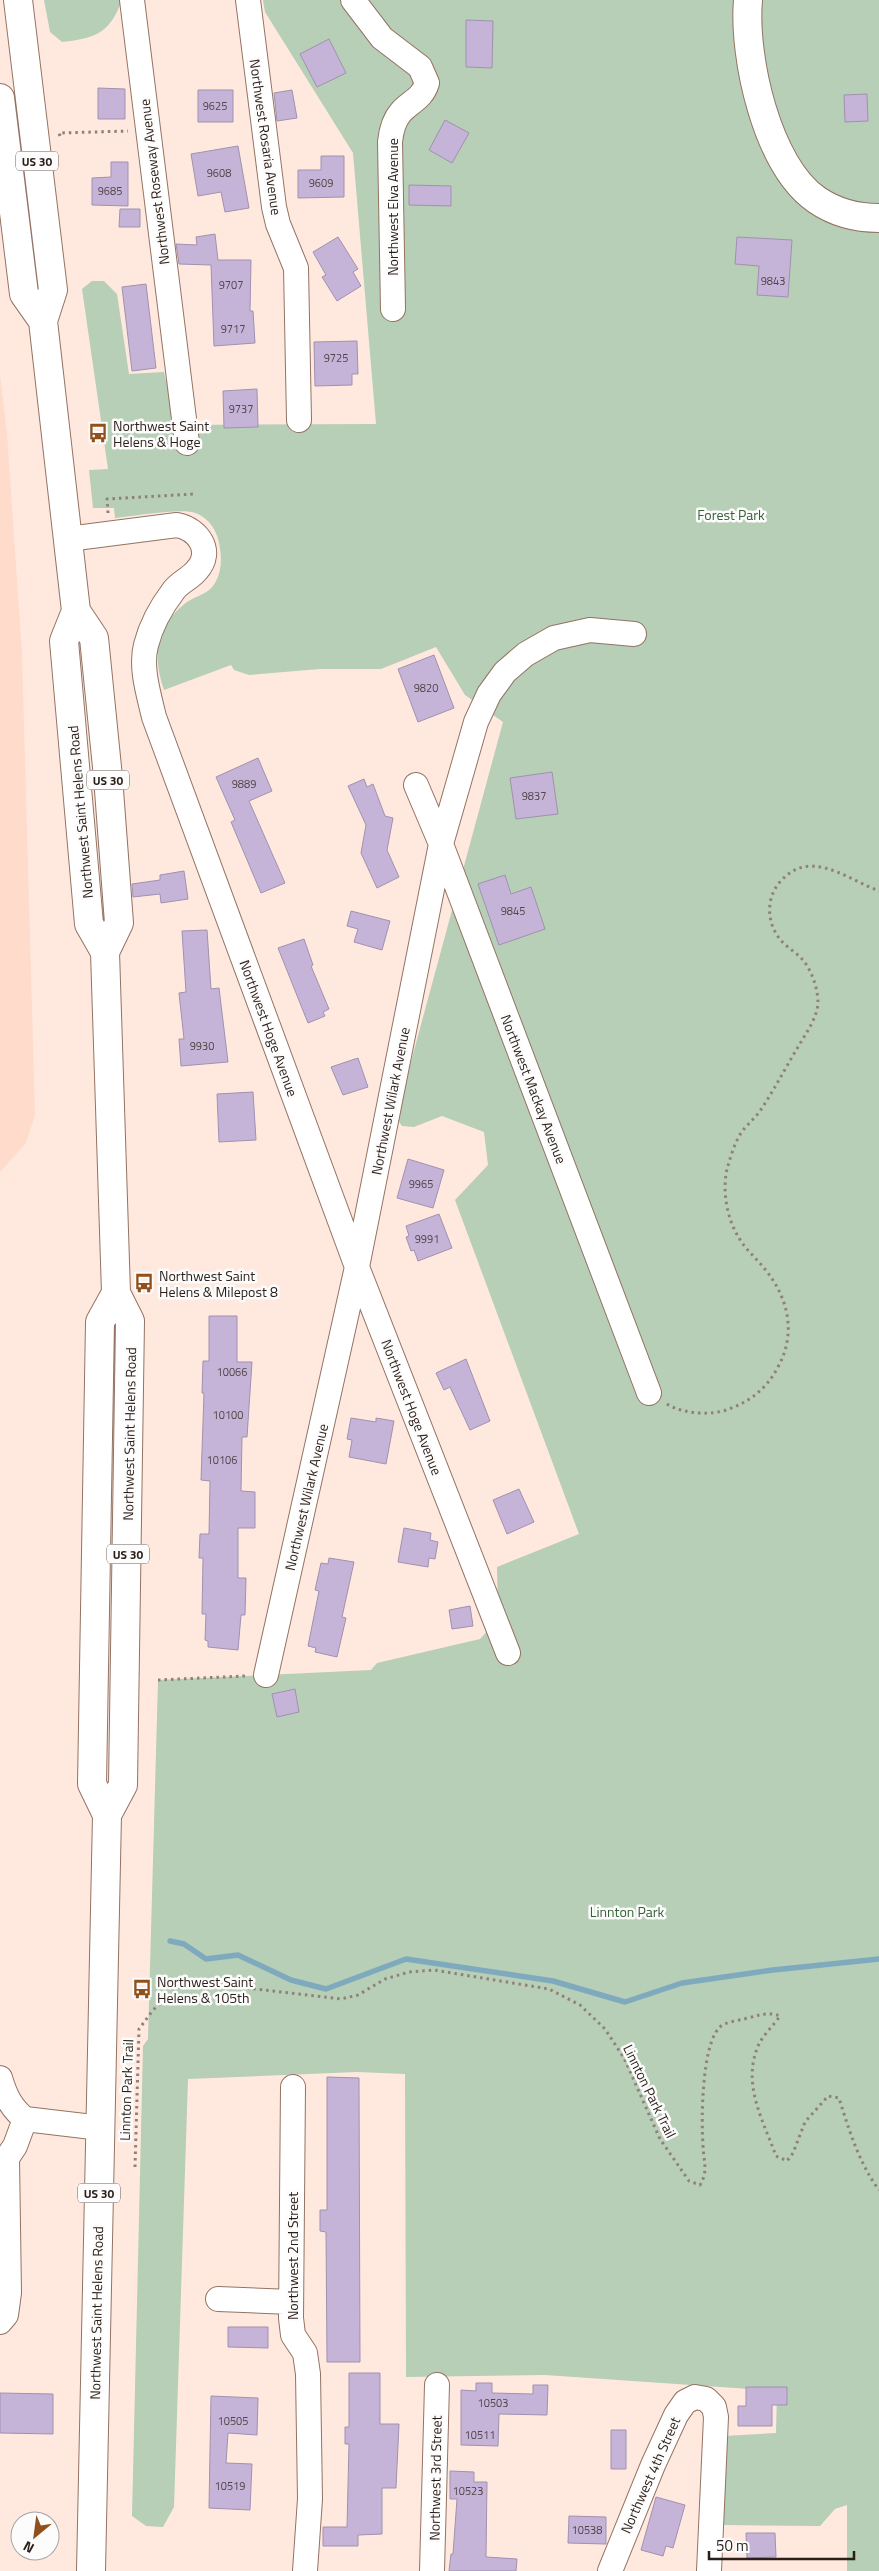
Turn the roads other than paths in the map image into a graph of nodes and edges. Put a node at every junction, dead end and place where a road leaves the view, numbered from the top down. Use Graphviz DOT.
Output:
graph roads {
  1 [pos="18,0"];
  2 [pos="132,0"];
  3 [pos="248,0"];
  4 [pos="353,0"];
  5 [pos="748,0"];
  6 [pos="0,98"];
  7 [pos="879,218"];
  8 [pos="393,309"];
  9 [pos="43,321"];
  10 [pos="299,420"];
  11 [pos="187,443"];
  12 [pos="68,538"];
  13 [pos="634,634"];
  14 [pos="416,785"];
  15 [pos="441,844"];
  16 [pos="357,1267"];
  17 [pos="649,1393"];
  18 [pos="508,1653"];
  19 [pos="266,1675"];
  20 [pos="0,2078"];
  21 [pos="293,2087"];
  22 [pos="25,2119"];
  23 [pos="101,2128"];
  24 [pos="218,2299"];
  25 [pos="290,2302"];
  26 [pos="0,2322"];
  27 [pos="437,2385"];
  28 [pos="91,2571"];
  29 [pos="305,2571"];
  30 [pos="432,2571"];
  31 [pos="610,2571"];
  32 [pos="709,2571"];
  1 -- 9 [label="main road, Northwest Saint Helens Road / US 30"];
  2 -- 11 [label="street, Northwest Roseway Avenue"];
  3 -- 10 [label="street, Northwest Rosaria Avenue"];
  4 -- 8 [label="street, Northwest Elva Avenue"];
  5 -- 7 [label="main road"];
  6 -- 9 [label="main road, Northwest Saint Helens Road / US 30"];
  9 -- 12 [label="main road, Northwest Saint Helens Road / US 30"];
  12 -- 16 [label="street, Northwest Hoge Avenue"];
  12 -- 23 [label="main road, Northwest Saint Helens Road / US 30"];
  13 -- 15 [label="street, Northwest Wilark Avenue"];
  14 -- 15 [label="street, Northwest Mackay Avenue"];
  15 -- 16 [label="street, Northwest Wilark Avenue"];
  15 -- 17 [label="street, Northwest Mackay Avenue"];
  16 -- 18 [label="street, Northwest Hoge Avenue"];
  16 -- 19 [label="street, Northwest Wilark Avenue"];
  20 -- 22 [label="street"];
  21 -- 25 [label="street, Northwest 2nd Street"];
  22 -- 23 [label="street"];
  22 -- 26 [label="street"];
  23 -- 28 [label="main road, Northwest Saint Helens Road / US 30"];
  24 -- 25 [label="street"];
  25 -- 29 [label="street, Northwest 2nd Street"];
  27 -- 30 [label="street, Northwest 3rd Street"];
  31 -- 32 [label="street, Northwest 4th Street"];
}
